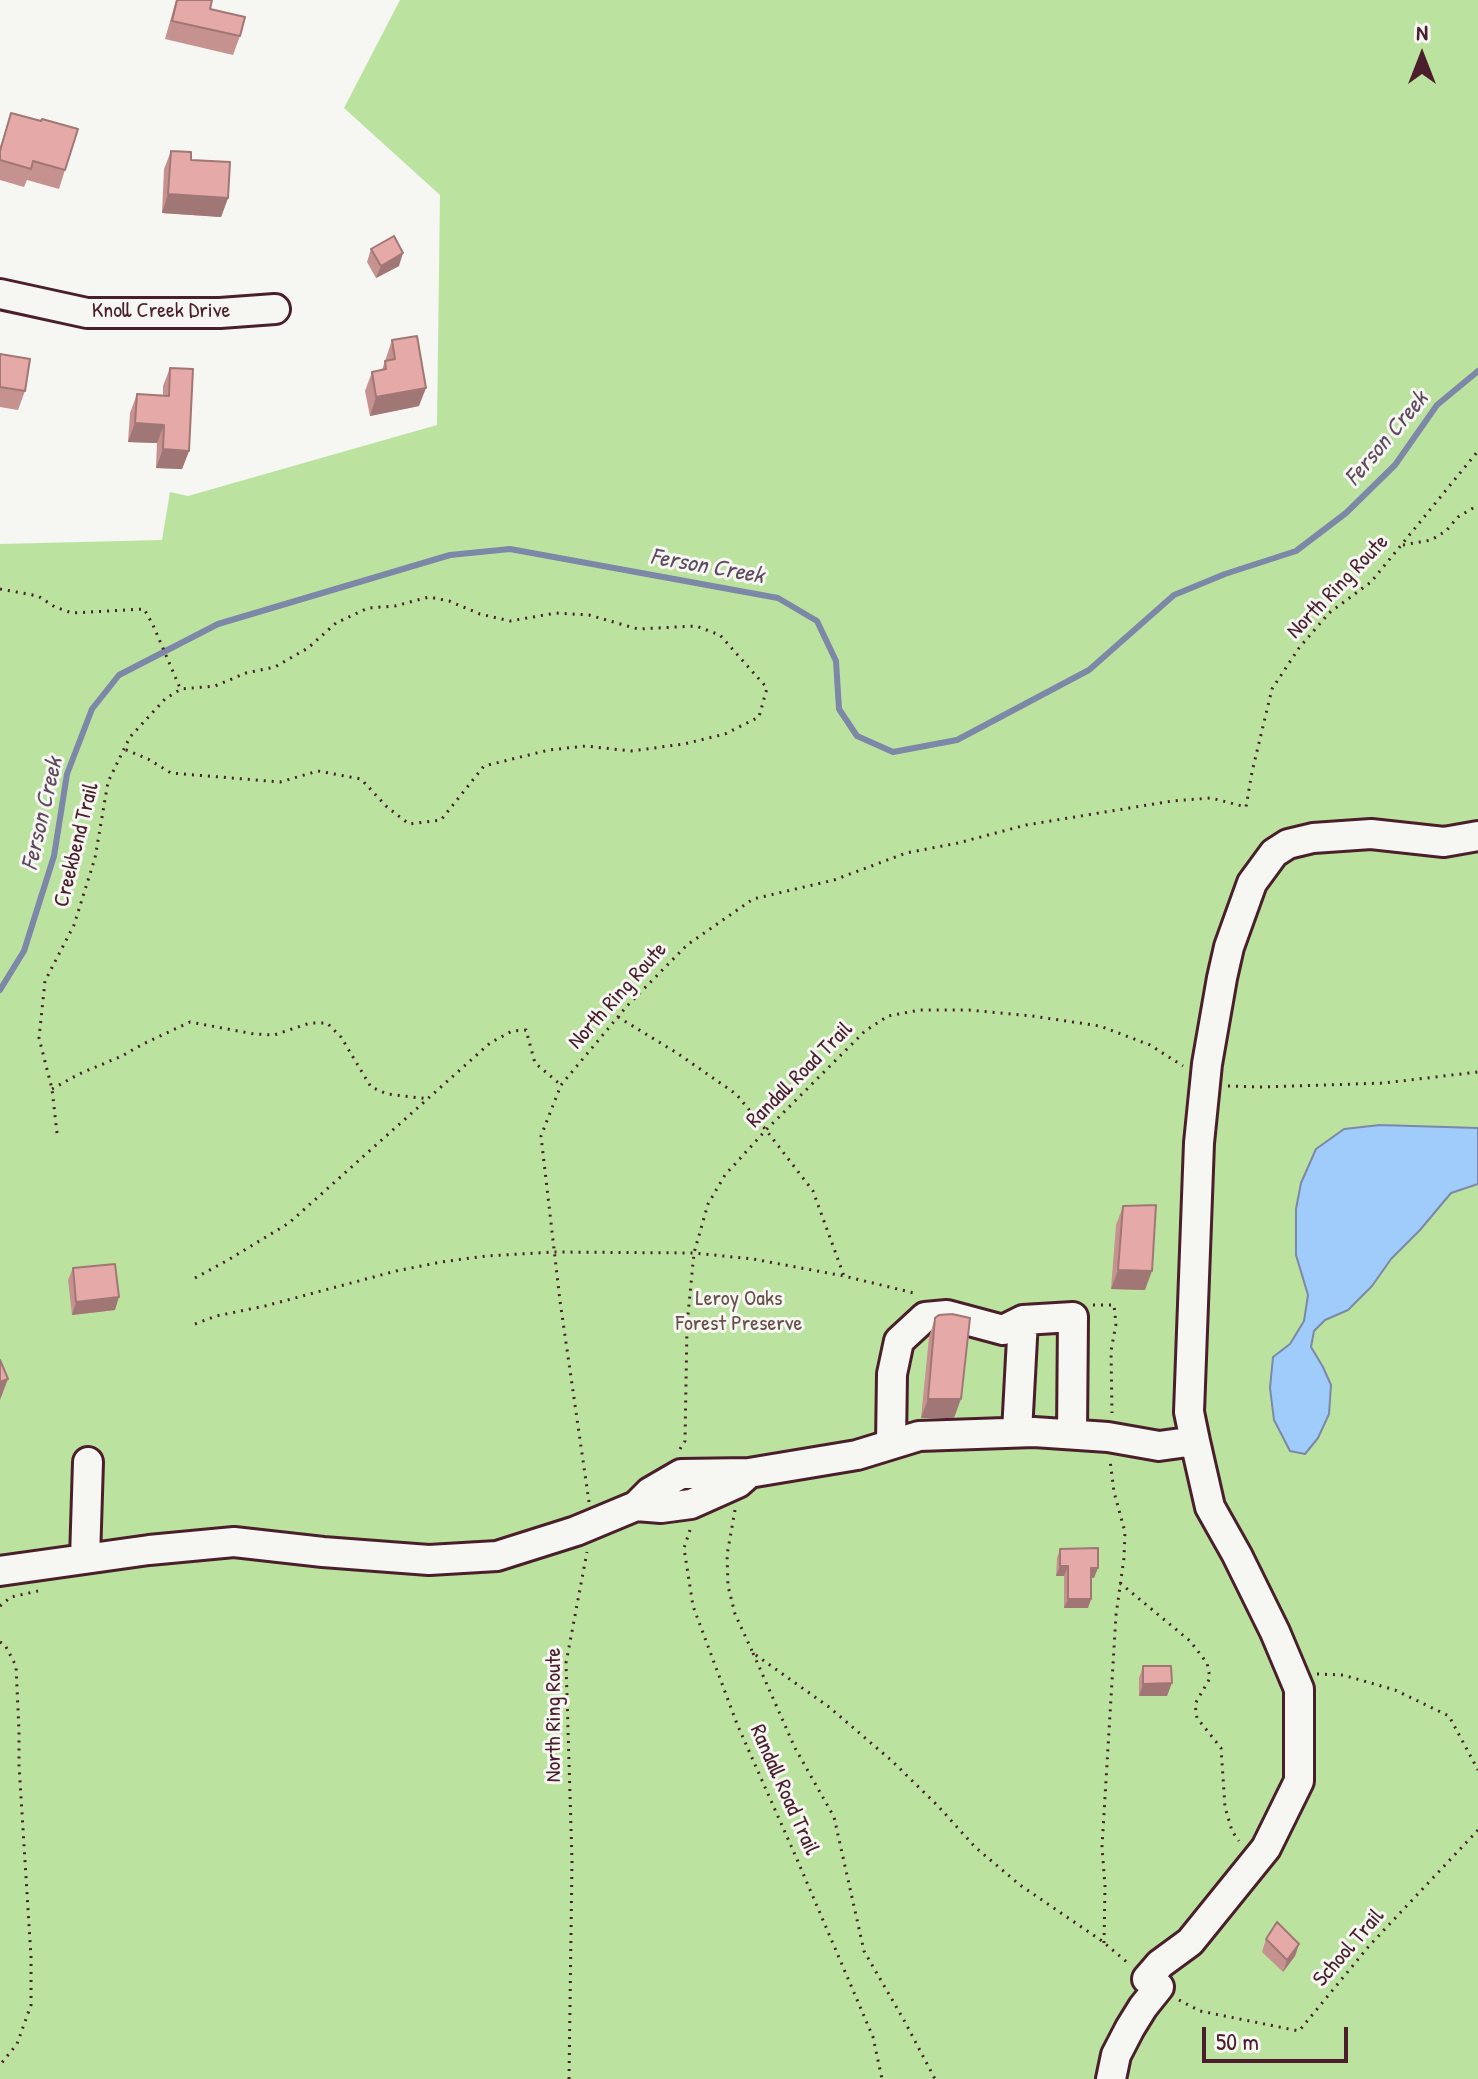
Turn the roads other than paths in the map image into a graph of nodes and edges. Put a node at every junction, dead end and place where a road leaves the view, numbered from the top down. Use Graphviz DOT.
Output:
graph roads {
  1 [pos="0,294"];
  2 [pos="275,309"];
  3 [pos="1478,836"];
  4 [pos="1023,1320"];
  5 [pos="1017,1432"];
  6 [pos="1072,1434"];
  7 [pos="1195,1441"];
  8 [pos="891,1444"];
  9 [pos="88,1462"];
  10 [pos="85,1559"];
  11 [pos="0,1571"];
  12 [pos="1111,2079"];
  1 -- 2 [label="street, Knoll Creek Drive"];
  3 -- 7 [label="street"];
  4 -- 5 [label="street"];
  4 -- 6 [label="street"];
  4 -- 8 [label="street"];
  5 -- 6 [label="street"];
  5 -- 8 [label="street"];
  6 -- 7 [label="street"];
  7 -- 12 [label="street"];
  8 -- 10 [label="street"];
  9 -- 10 [label="street"];
  10 -- 11 [label="street"];
}
